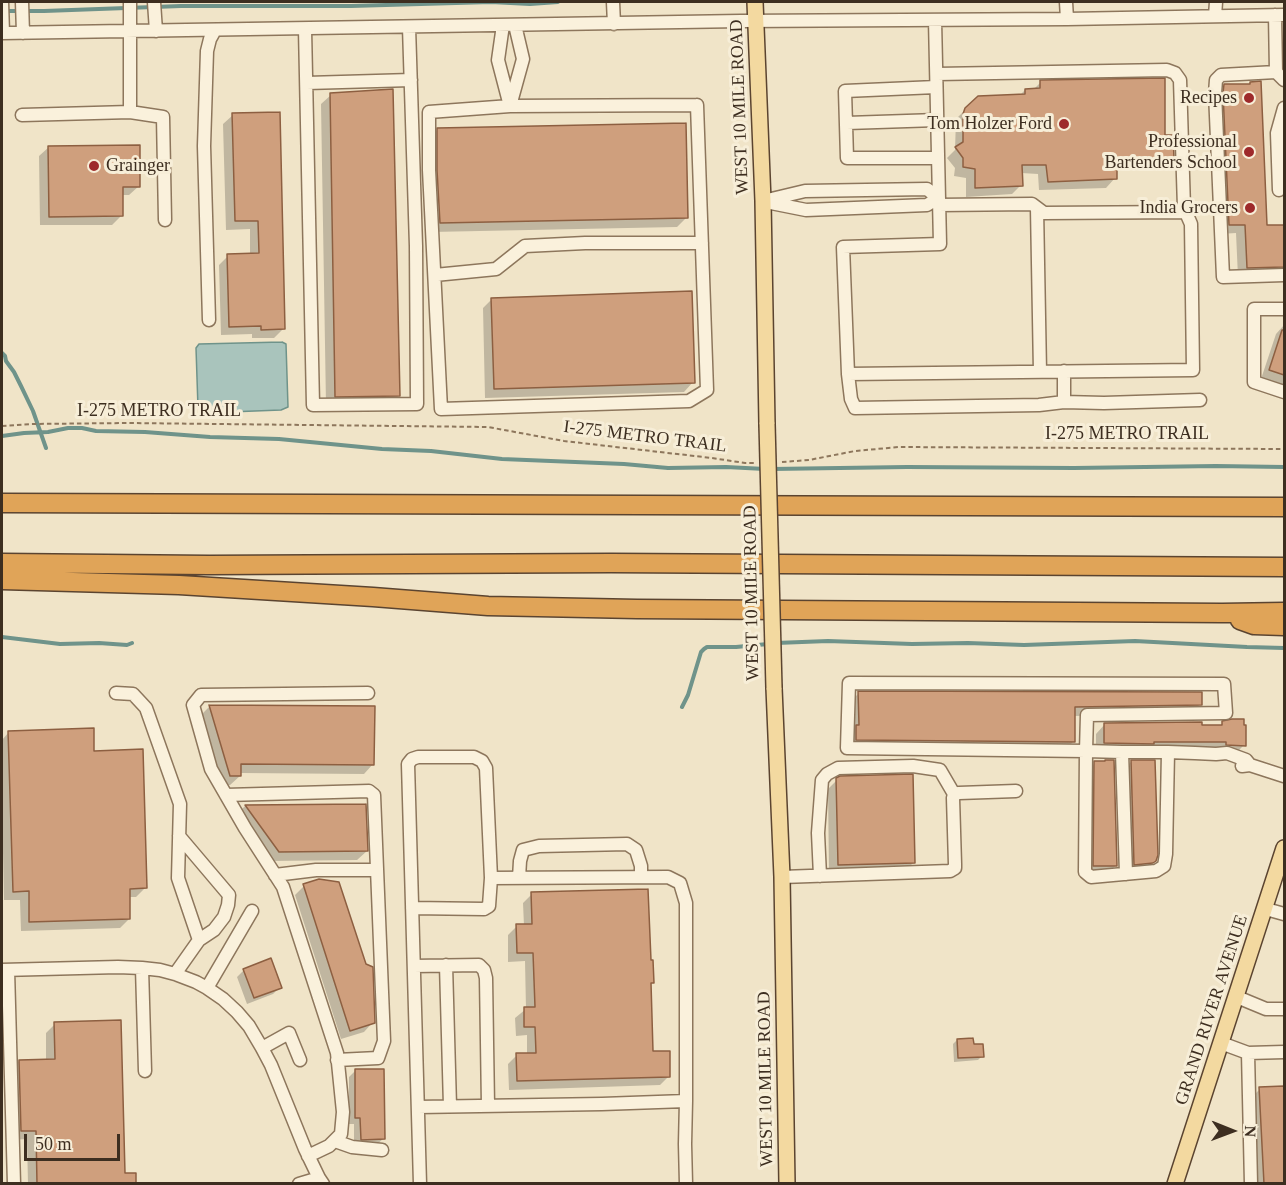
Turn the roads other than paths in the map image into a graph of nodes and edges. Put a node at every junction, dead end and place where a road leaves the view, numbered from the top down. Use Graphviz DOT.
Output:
graph roads {
  1 [pos="2,2"];
  2 [pos="22,2"];
  3 [pos="130,2"];
  4 [pos="154,2"];
  5 [pos="613,2"];
  6 [pos="755,2"];
  7 [pos="1066,2"];
  8 [pos="1216,2"];
  9 [pos="1280,15"];
  10 [pos="1215,16"];
  11 [pos="1067,19"];
  12 [pos="935,20"];
  13 [pos="756,21"];
  14 [pos="614,24"];
  15 [pos="509,25"];
  16 [pos="409,27"];
  17 [pos="305,29"];
  18 [pos="215,30"];
  19 [pos="130,31"];
  20 [pos="156,31"];
  21 [pos="2,33"];
  22 [pos="23,33"];
  23 [pos="937,74"];
  24 [pos="1280,76"];
  25 [pos="411,80"];
  26 [pos="307,83"];
  27 [pos="936,87"];
  28 [pos="510,106"];
  29 [pos="1284,108"];
  30 [pos="130,112"];
  31 [pos="22,115"];
  32 [pos="937,120"];
  33 [pos="847,123"];
  34 [pos="937,158"];
  35 [pos="1278,190"];
  36 [pos="764,201"];
  37 [pos="938,202"];
  38 [pos="1037,208"];
  39 [pos="1186,212"];
  40 [pos="165,220"];
  41 [pos="702,243"];
  42 [pos="435,275"];
  43 [pos="1284,275"];
  44 [pos="1284,309"];
  45 [pos="209,320"];
  46 [pos="1064,371"];
  47 [pos="1040,372"];
  48 [pos="848,374"];
  49 [pos="1284,392"];
  50 [pos="1200,400"];
  51 [pos="1064,402"];
  52 [pos="2,503"];
  53 [pos="1284,507"];
  54 [pos="2,563"];
  55 [pos="1284,567"];
  56 [pos="2,580"];
  57 [pos="1284,612"];
  58 [pos="1222,613"];
  59 [pos="1284,626"];
  60 [pos="116,693"];
  61 [pos="368,693"];
  62 [pos="1086,751"];
  63 [pos="1122,752"];
  64 [pos="1168,752"];
  65 [pos="1284,776"];
  66 [pos="1016,791"];
  67 [pos="954,794"];
  68 [pos="226,795"];
  69 [pos="179,836"];
  70 [pos="1284,848"];
  71 [pos="377,870"];
  72 [pos="1126,874"];
  73 [pos="275,875"];
  74 [pos="820,876"];
  75 [pos="641,877"];
  76 [pos="782,877"];
  77 [pos="491,878"];
  78 [pos="519,878"];
  79 [pos="412,908"];
  80 [pos="1266,909"];
  81 [pos="252,911"];
  82 [pos="1284,915"];
  83 [pos="199,940"];
  84 [pos="446,965"];
  85 [pos="414,966"];
  86 [pos="141,968"];
  87 [pos="5,970"];
  88 [pos="175,974"];
  89 [pos="207,988"];
  90 [pos="1237,997"];
  91 [pos="1284,1009"];
  92 [pos="1221,1043"];
  93 [pos="262,1048"];
  94 [pos="1284,1052"];
  95 [pos="1248,1053"];
  96 [pos="300,1060"];
  97 [pos="337,1060"];
  98 [pos="145,1071"];
  99 [pos="686,1101"];
  100 [pos="450,1106"];
  101 [pos="488,1106"];
  102 [pos="418,1107"];
  103 [pos="335,1141"];
  104 [pos="382,1150"];
  105 [pos="308,1156"];
  106 [pos="321,1181"];
  107 [pos="14,1184"];
  108 [pos="299,1184"];
  109 [pos="420,1184"];
  110 [pos="686,1184"];
  111 [pos="787,1184"];
  112 [pos="1175,1184"];
  113 [pos="1251,1184"];
  1 -- 21 [label="street"];
  2 -- 22 [label="street"];
  3 -- 19 [label="street"];
  4 -- 20 [label="street"];
  5 -- 14 [label="street"];
  6 -- 13 [label="main road, WEST 10 MILE ROAD"];
  7 -- 11 [label="street"];
  8 -- 10 [label="street"];
  9 -- 10 [label="street"];
  9 -- 24 [label="street"];
  10 -- 11 [label="street"];
  11 -- 12 [label="street"];
  12 -- 13 [label="street"];
  12 -- 23 [label="street"];
  13 -- 14 [label="street"];
  13 -- 36 [label="main road, WEST 10 MILE ROAD"];
  14 -- 15 [label="street"];
  15 -- 16 [label="street"];
  15 -- 28 [label="street"];
  15 -- 28 [label="street"];
  16 -- 17 [label="street"];
  16 -- 25 [label="street"];
  17 -- 18 [label="street"];
  17 -- 26 [label="street"];
  18 -- 20 [label="street"];
  18 -- 45 [label="street"];
  19 -- 20 [label="street"];
  19 -- 22 [label="street"];
  19 -- 30 [label="street"];
  21 -- 22 [label="street"];
  23 -- 27 [label="street"];
  23 -- 39 [label="street"];
  24 -- 43 [label="street"];
  25 -- 26 [label="street"];
  25 -- 26 [label="street"];
  27 -- 32 [label="street"];
  27 -- 33 [label="street"];
  28 -- 41 [label="street"];
  28 -- 42 [label="street"];
  29 -- 35 [label="street"];
  30 -- 31 [label="street"];
  30 -- 40 [label="street"];
  32 -- 33 [label="street"];
  32 -- 34 [label="street"];
  33 -- 34 [label="street"];
  34 -- 37 [label="street"];
  36 -- 37 [label="street"];
  36 -- 37 [label="street"];
  36 -- 76 [label="main road, WEST 10 MILE ROAD, bridge"];
  37 -- 38 [label="street"];
  37 -- 48 [label="street"];
  38 -- 39 [label="street"];
  38 -- 47 [label="street"];
  39 -- 46 [label="street"];
  41 -- 42 [label="street"];
  41 -- 42 [label="street"];
  44 -- 49 [label="street"];
  46 -- 47 [label="street"];
  46 -- 51 [label="street"];
  47 -- 48 [label="street"];
  48 -- 51 [label="street"];
  50 -- 51 [label="street"];
  52 -- 53 [label="highway"];
  54 -- 55 [label="highway"];
  56 -- 58 [label="highway"];
  57 -- 58 [label="highway"];
  58 -- 59 [label="highway"];
  60 -- 69 [label="street"];
  61 -- 68 [label="street"];
  62 -- 62 [label="street"];
  62 -- 63 [label="street"];
  62 -- 72 [label="street"];
  63 -- 64 [label="street"];
  63 -- 72 [label="street"];
  64 -- 65 [label="street"];
  64 -- 72 [label="street"];
  66 -- 67 [label="street"];
  67 -- 74 [label="street"];
  67 -- 74 [label="street"];
  68 -- 71 [label="street"];
  68 -- 73 [label="street"];
  69 -- 83 [label="street"];
  69 -- 83 [label="street"];
  70 -- 80 [label="main road, GRAND RIVER AVENUE"];
  71 -- 73 [label="street"];
  71 -- 97 [label="street"];
  73 -- 97 [label="street"];
  74 -- 76 [label="street"];
  75 -- 78 [label="street"];
  75 -- 78 [label="street"];
  75 -- 99 [label="street"];
  76 -- 111 [label="main road, WEST 10 MILE ROAD"];
  77 -- 78 [label="street"];
  77 -- 79 [label="street"];
  77 -- 79 [label="street"];
  79 -- 85 [label="street"];
  80 -- 82 [label="street"];
  80 -- 90 [label="main road, GRAND RIVER AVENUE"];
  81 -- 89 [label="street"];
  83 -- 88 [label="street"];
  84 -- 85 [label="street"];
  84 -- 100 [label="street"];
  84 -- 101 [label="street"];
  85 -- 102 [label="street"];
  86 -- 87 [label="street"];
  86 -- 88 [label="street"];
  86 -- 98 [label="street"];
  87 -- 107 [label="street"];
  88 -- 89 [label="street"];
  89 -- 93 [label="street"];
  90 -- 91 [label="street"];
  90 -- 92 [label="main road, GRAND RIVER AVENUE"];
  92 -- 95 [label="street"];
  92 -- 112 [label="main road, GRAND RIVER AVENUE"];
  93 -- 96 [label="street"];
  93 -- 105 [label="street"];
  94 -- 95 [label="street"];
  95 -- 113 [label="street"];
  97 -- 103 [label="street"];
  99 -- 101 [label="street"];
  99 -- 110 [label="street"];
  100 -- 101 [label="street"];
  100 -- 102 [label="street"];
  102 -- 109 [label="street"];
  103 -- 104 [label="street"];
  103 -- 105 [label="street"];
  105 -- 106 [label="street"];
  106 -- 108 [label="street"];
}
